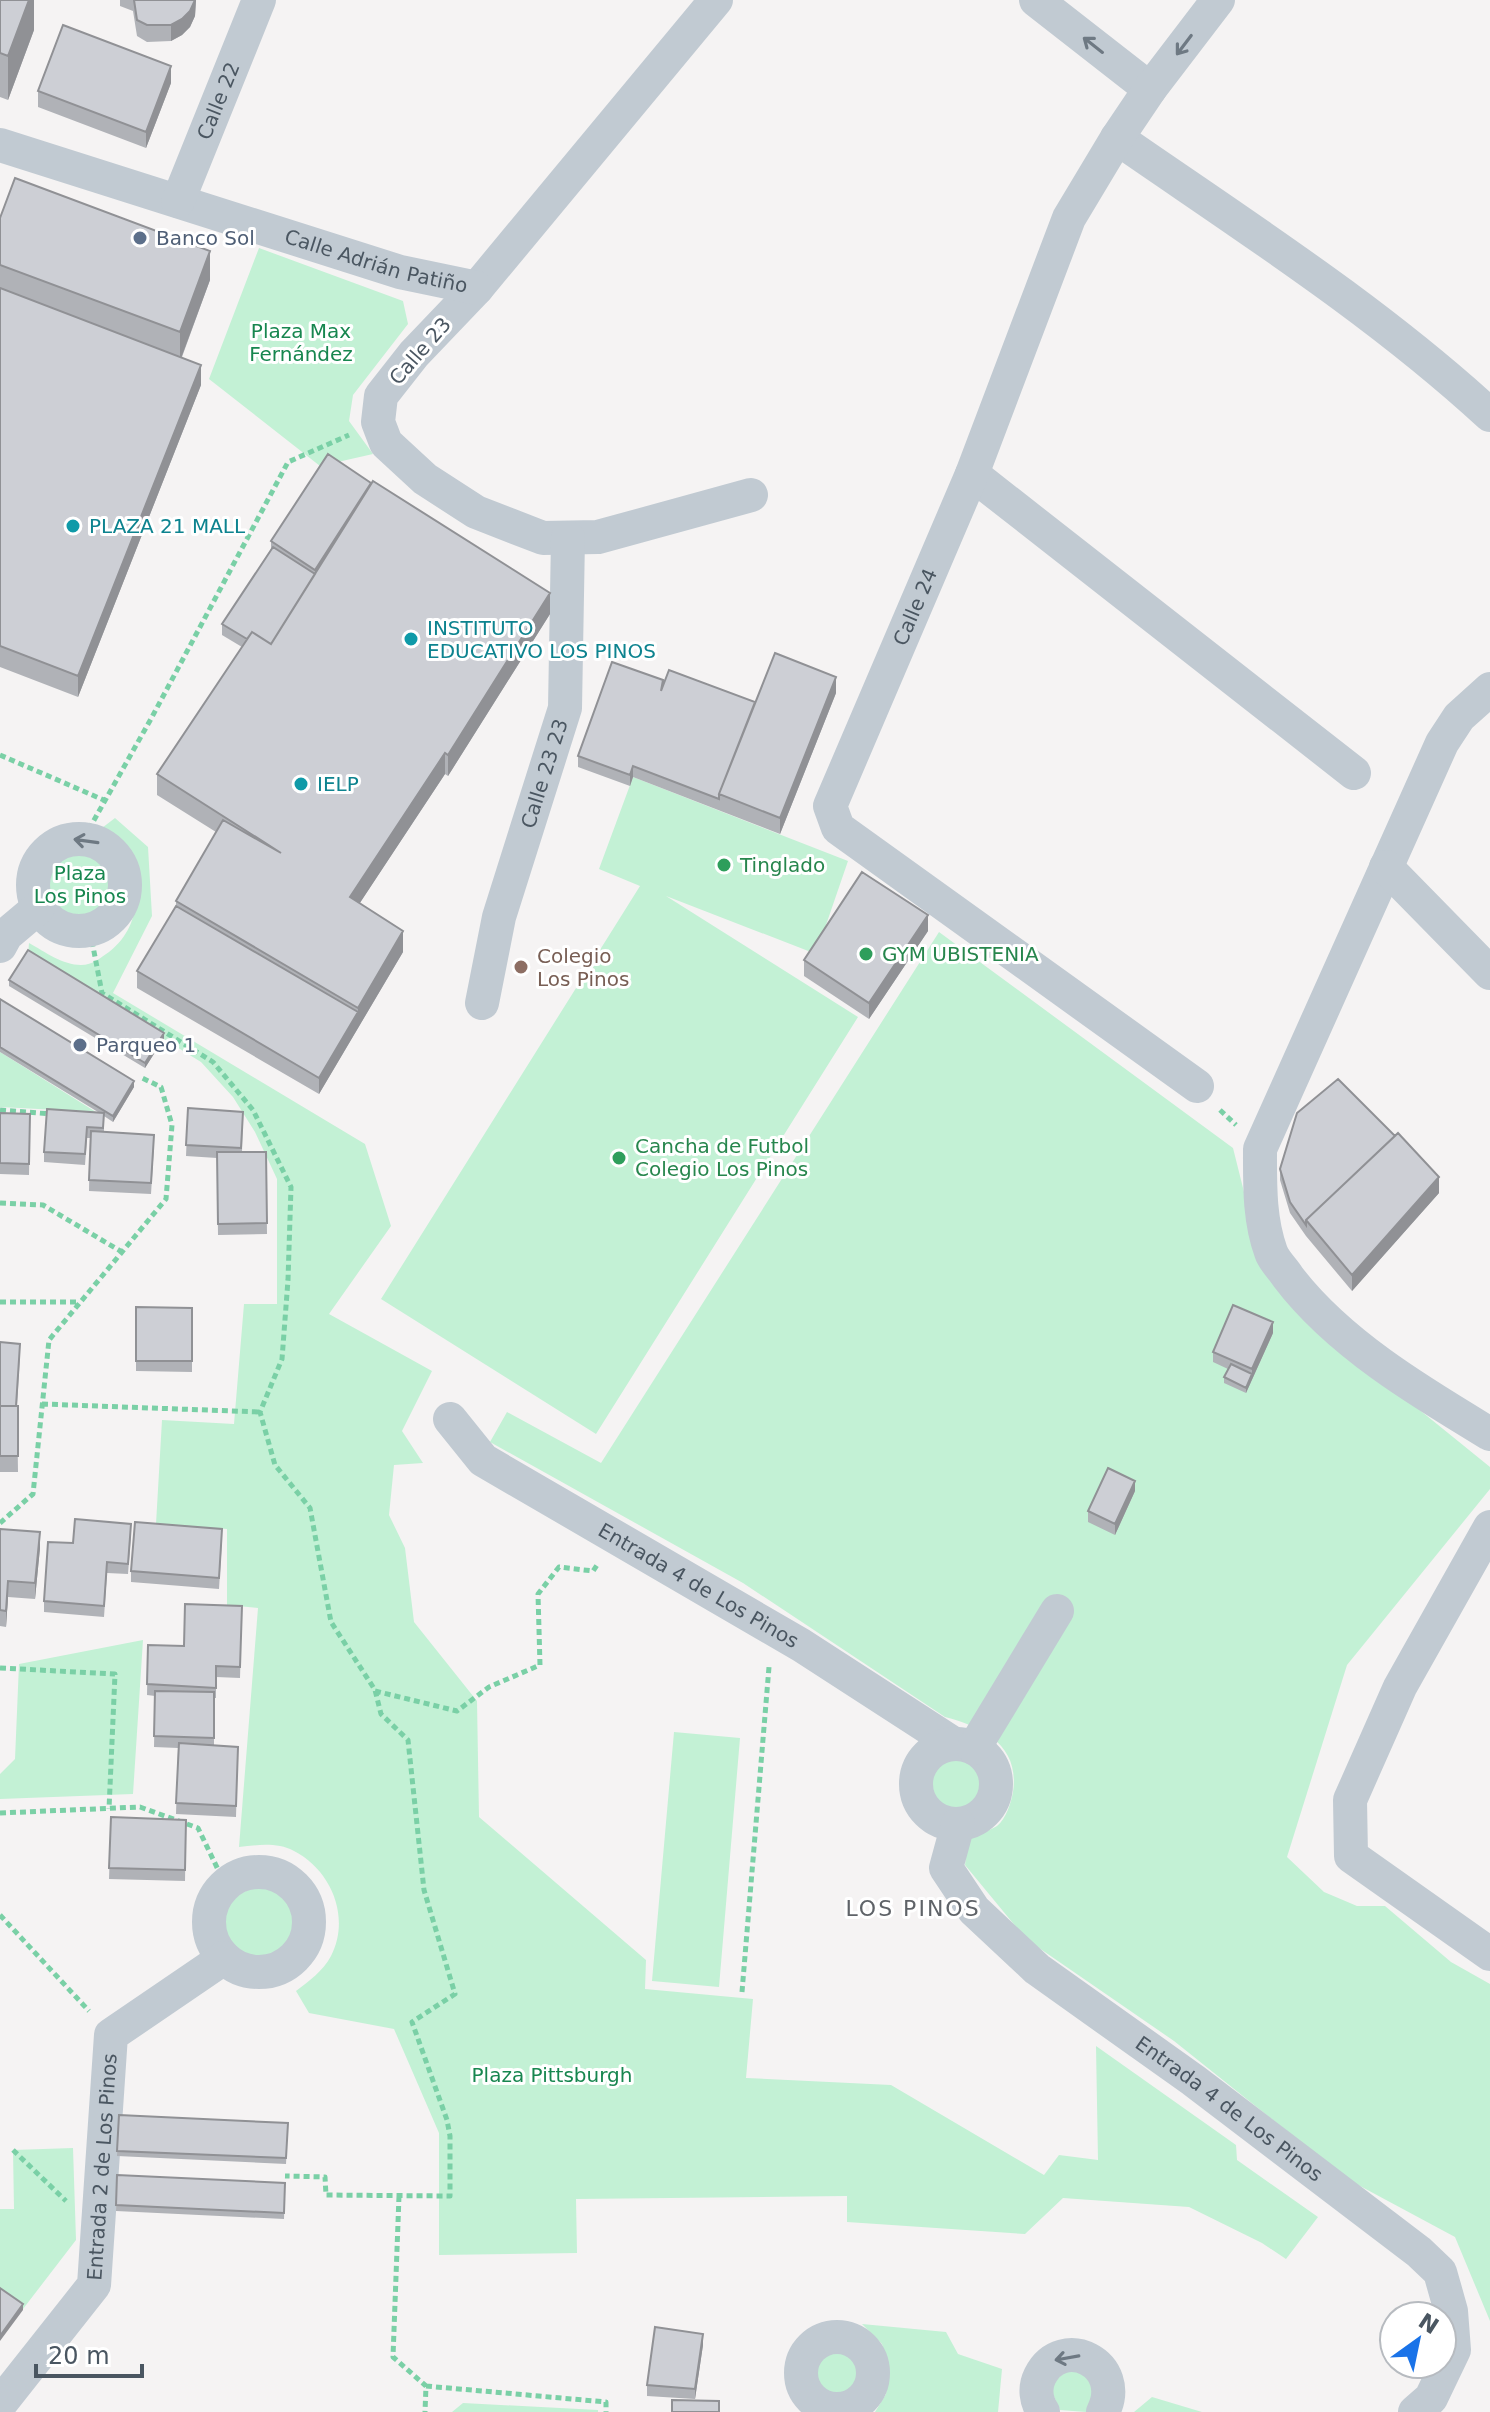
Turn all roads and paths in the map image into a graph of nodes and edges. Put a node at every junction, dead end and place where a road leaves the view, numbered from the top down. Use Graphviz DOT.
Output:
graph roads {
  1 [pos="259,0"];
  2 [pos="716,0"];
  3 [pos="1036,0"];
  4 [pos="1218,0"];
  5 [pos="1150,89"];
  6 [pos="1117,138"];
  7 [pos="0,145"];
  8 [pos="178,201"];
  9 [pos="477,288"];
  10 [pos="1490,415"];
  11 [pos="378,422"];
  12 [pos="972,474"];
  13 [pos="751,495"];
  14 [pos="568,538"];
  15 [pos="1490,689"];
  16 [pos="0,755"];
  17 [pos="1354,773"];
  18 [pos="106,801"];
  19 [pos="84,838"];
  20 [pos="1386,867"];
  21 [pos="38,908"];
  22 [pos="90,931"];
  23 [pos="0,946"];
  24 [pos="1490,973"];
  25 [pos="482,1003"];
  26 [pos="140,1077"];
  27 [pos="1197,1086"];
  28 [pos="0,1110"];
  29 [pos="64,1114"];
  30 [pos="1260,1149"];
  31 [pos="0,1203"];
  32 [pos="122,1252"];
  33 [pos="0,1302"];
  34 [pos="80,1302"];
  35 [pos="42,1404"];
  36 [pos="260,1412"];
  37 [pos="450,1419"];
  38 [pos="1490,1434"];
  39 [pos="0,1523"];
  40 [pos="1490,1527"];
  41 [pos="617,1539"];
  42 [pos="1057,1611"];
  43 [pos="769,1667"];
  44 [pos="0,1668"];
  45 [pos="375,1690"];
  46 [pos="964,1746"];
  47 [pos="109,1809"];
  48 [pos="0,1813"];
  49 [pos="958,1824"];
  50 [pos="225,1884"];
  51 [pos="0,1915"];
  52 [pos="1490,1954"];
  53 [pos="224,1958"];
  54 [pos="742,1992"];
  55 [pos="111,2035"];
  56 [pos="13,2150"];
  57 [pos="285,2176"];
  58 [pos="399,2196"];
  59 [pos="99,2232"];
  60 [pos="426,2386"];
  61 [pos="0,2404"];
  62 [pos="1038,2410"];
  63 [pos="425,2412"];
  64 [pos="606,2412"];
  65 [pos="1103,2412"];
  66 [pos="1415,2412"];
  1 -- 8 [label="street, Calle 22"];
  2 -- 9 [label="street, Calle 23"];
  5 -- 3 [label="street, one-way"];
  4 -- 5 [label="street, Calle 24, one-way"];
  5 -- 6 [label="street, Calle 24"];
  6 -- 10 [label="street"];
  6 -- 12 [label="street, Calle 24"];
  7 -- 8 [label="street, Calle Adrián Patiño"];
  8 -- 9 [label="street, Calle Adrián Patiño"];
  9 -- 11 [label="street, Calle 23"];
  11 -- 14 [label="street"];
  11 -- 18 [label="path"];
  12 -- 17 [label="street"];
  12 -- 27 [label="street, Calle 24"];
  13 -- 14 [label="street"];
  14 -- 25 [label="street, Calle 23 23"];
  15 -- 20 [label="street"];
  16 -- 18 [label="path"];
  18 -- 19 [label="path"];
  19 -- 21 [label="street"];
  22 -- 19 [label="street, one-way"];
  20 -- 24 [label="street"];
  20 -- 30 [label="street"];
  21 -- 22 [label="street"];
  21 -- 23 [label="street"];
  22 -- 36 [label="path"];
  26 -- 32 [label="path"];
  27 -- 30 [label="path"];
  28 -- 29 [label="path"];
  30 -- 38 [label="street"];
  31 -- 32 [label="path"];
  32 -- 34 [label="path"];
  33 -- 34 [label="path"];
  34 -- 35 [label="path"];
  35 -- 36 [label="path"];
  35 -- 39 [label="path"];
  36 -- 45 [label="path"];
  37 -- 41 [label="street, Entrada 4 de Los Pinos"];
  40 -- 52 [label="street"];
  41 -- 45 [label="path"];
  41 -- 46 [label="street, Entrada 4 de Los Pinos"];
  42 -- 46 [label="street"];
  43 -- 54 [label="path"];
  44 -- 47 [label="path"];
  45 -- 58 [label="path"];
  46 -- 49 [label="street"];
  46 -- 49 [label="street"];
  47 -- 48 [label="path"];
  47 -- 50 [label="path"];
  49 -- 66 [label="street, Entrada 4 de Los Pinos"];
  50 -- 53 [label="street"];
  50 -- 53 [label="street"];
  51 -- 55 [label="path"];
  53 -- 55 [label="street, Entrada 2 de Los Pinos"];
  55 -- 59 [label="street, Entrada 2 de Los Pinos"];
  56 -- 59 [label="path"];
  57 -- 58 [label="path"];
  58 -- 60 [label="path"];
  59 -- 61 [label="street, Entrada 2 de Los Pinos"];
  60 -- 63 [label="path"];
  60 -- 64 [label="path"];
  65 -- 62 [label="street, one-way"];
}
